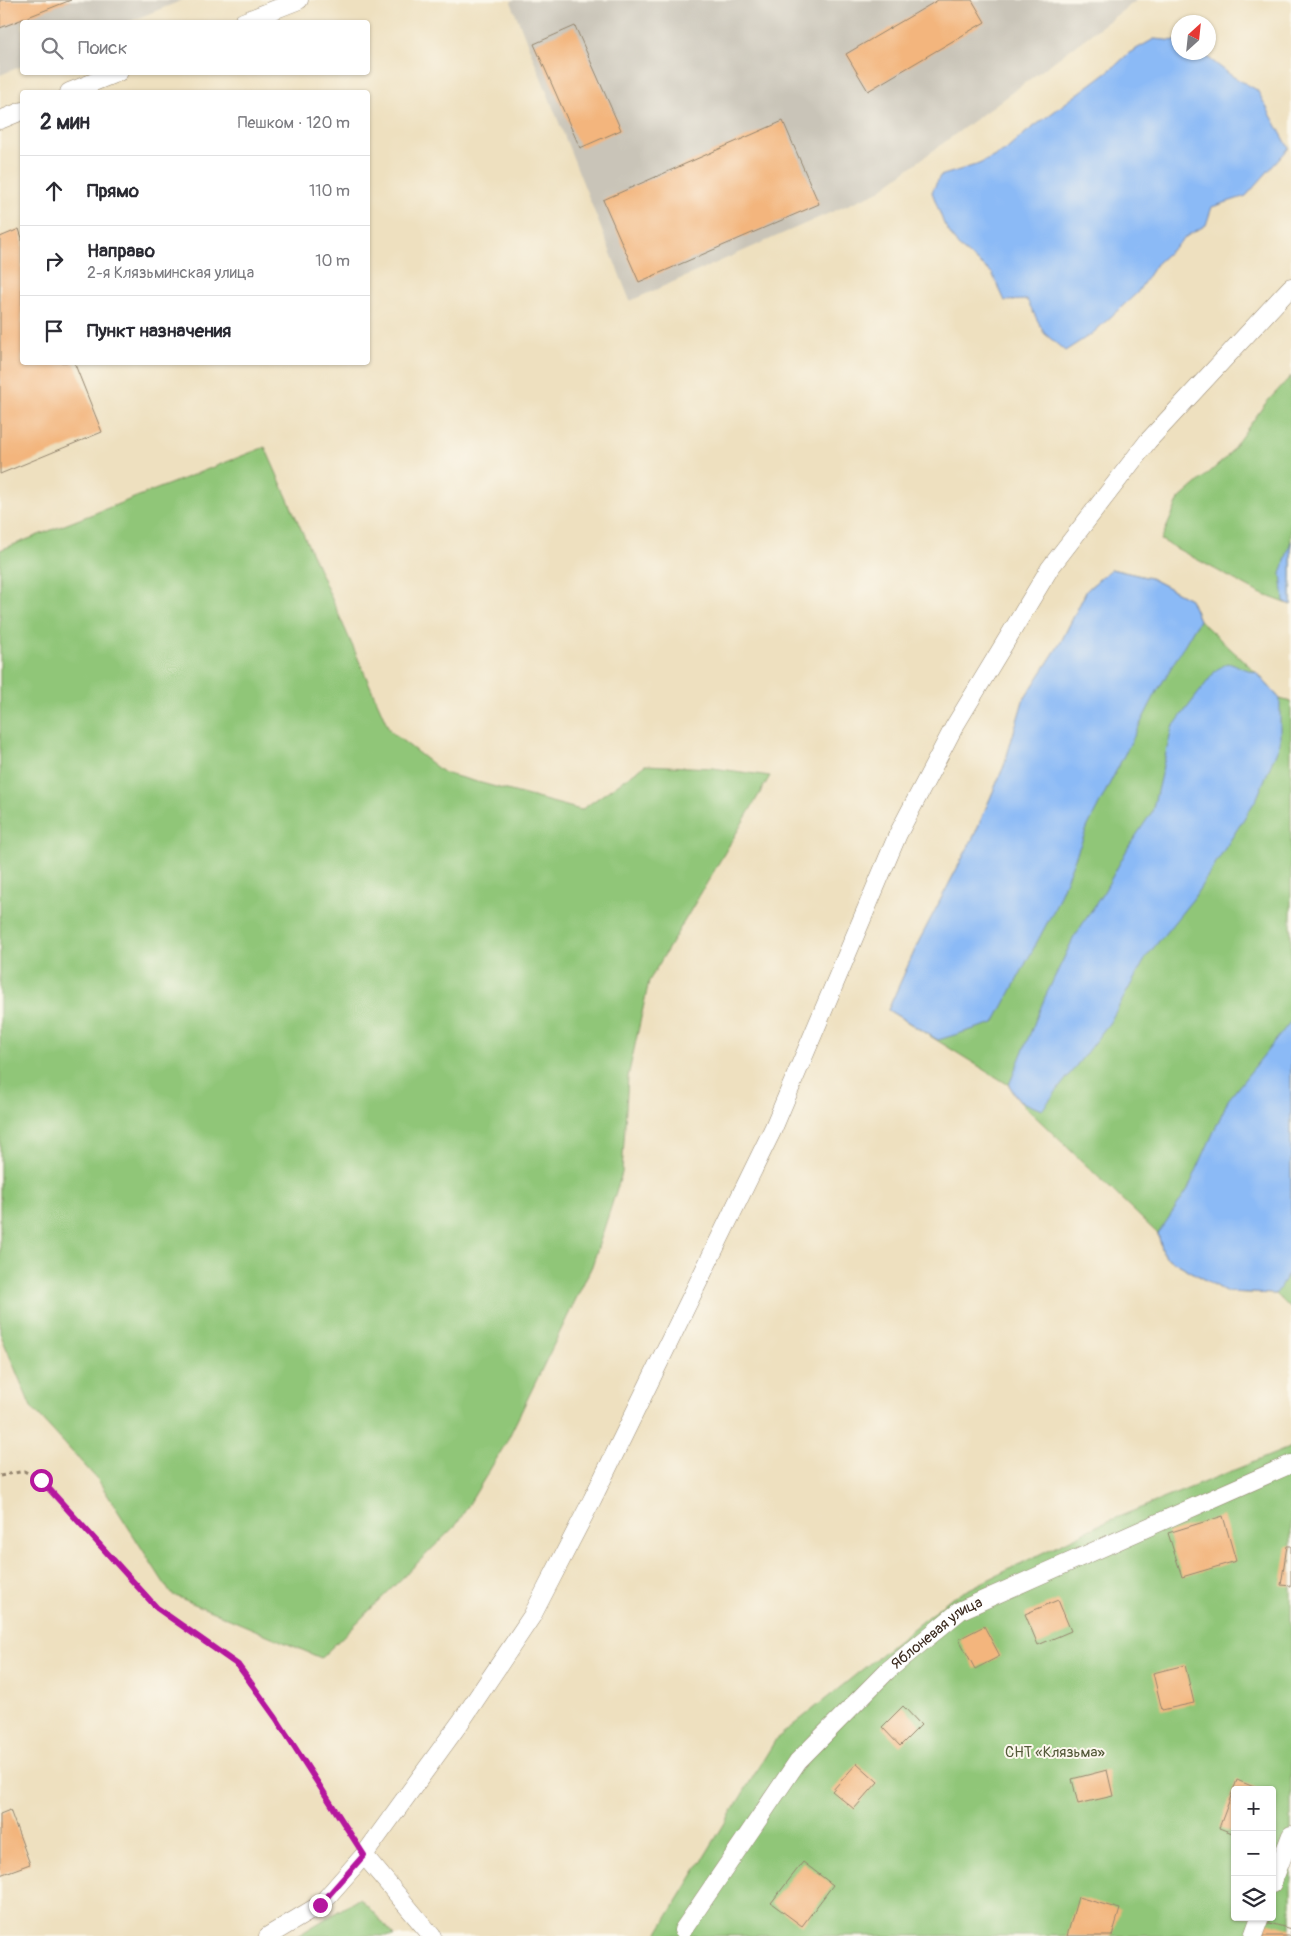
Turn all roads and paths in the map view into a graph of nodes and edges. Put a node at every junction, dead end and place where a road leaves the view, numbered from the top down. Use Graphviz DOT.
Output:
graph roads {
  1 [pos="299,0"];
  2 [pos="248,20"];
  3 [pos="111,75"];
  4 [pos="74,90"];
  5 [pos="20,112"];
  6 [pos="0,120"];
  7 [pos="1291,287"];
  8 [pos="1291,1464"];
  9 [pos="0,1476"];
  10 [pos="1291,1835"];
  11 [pos="364,1855"];
  12 [pos="1275,1876"];
  13 [pos="1259,1921"];
  14 [pos="683,1930"];
  15 [pos="268,1936"];
  16 [pos="432,1936"];
  17 [pos="1253,1936"];
  1 -- 2 [label="lane"];
  3 -- 4 [label="lane"];
  5 -- 6 [label="lane"];
  7 -- 11 [label="lane"];
  8 -- 14 [label="lane, Яблоневая улица"];
  9 -- 11 [label="path"];
  10 -- 12 [label="lane"];
  11 -- 15 [label="lane"];
  11 -- 16 [label="lane"];
  13 -- 17 [label="lane"];
}
